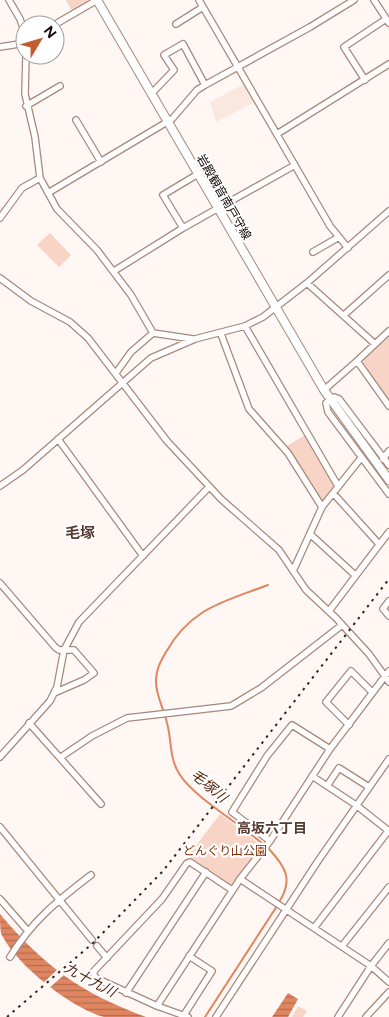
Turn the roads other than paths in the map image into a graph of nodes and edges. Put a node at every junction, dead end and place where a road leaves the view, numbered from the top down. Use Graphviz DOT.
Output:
graph roads {
  1 [pos="9,0"];
  2 [pos="97,0"];
  3 [pos="198,0"];
  4 [pos="354,0"];
  5 [pos="374,0"];
  6 [pos="203,7"];
  7 [pos="18,15"];
  8 [pos="65,19"];
  9 [pos="388,21"];
  10 [pos="176,24"];
  11 [pos="15,45"];
  12 [pos="0,47"];
  13 [pos="389,64"];
  14 [pos="25,65"];
  15 [pos="238,67"];
  16 [pos="365,80"];
  17 [pos="206,85"];
  18 [pos="60,86"];
  19 [pos="151,94"];
  20 [pos="26,106"];
  21 [pos="76,120"];
  22 [pos="167,122"];
  23 [pos="277,134"];
  24 [pos="101,162"];
  25 [pos="295,164"];
  26 [pos="198,174"];
  27 [pos="40,178"];
  28 [pos="48,193"];
  29 [pos="218,210"];
  30 [pos="389,211"];
  31 [pos="0,218"];
  32 [pos="183,228"];
  33 [pos="339,237"];
  34 [pos="348,248"];
  35 [pos="312,252"];
  36 [pos="114,271"];
  37 [pos="389,275"];
  38 [pos="0,278"];
  39 [pos="307,283"];
  40 [pos="275,308"];
  41 [pos="344,315"];
  42 [pos="245,326"];
  43 [pos="389,331"];
  44 [pos="154,333"];
  45 [pos="222,334"];
  46 [pos="195,339"];
  47 [pos="375,344"];
  48 [pos="358,361"];
  49 [pos="116,373"];
  50 [pos="123,382"];
  51 [pos="324,390"];
  52 [pos="331,402"];
  53 [pos="389,406"];
  54 [pos="58,439"];
  55 [pos="389,451"];
  56 [pos="361,458"];
  57 [pos="383,459"];
  58 [pos="389,465"];
  59 [pos="389,480"];
  60 [pos="0,486"];
  61 [pos="338,486"];
  62 [pos="210,487"];
  63 [pos="333,493"];
  64 [pos="389,494"];
  65 [pos="322,507"];
  66 [pos="389,532"];
  67 [pos="310,534"];
  68 [pos="379,544"];
  69 [pos="142,556"];
  70 [pos="293,571"];
  71 [pos="355,575"];
  72 [pos="0,583"];
  73 [pos="389,602"];
  74 [pos="329,611"];
  75 [pos="389,616"];
  76 [pos="342,625"];
  77 [pos="64,650"];
  78 [pos="387,673"];
  79 [pos="389,682"];
  80 [pos="372,692"];
  81 [pos="54,694"];
  82 [pos="29,723"];
  83 [pos="349,725"];
  84 [pos="330,749"];
  85 [pos="0,757"];
  86 [pos="60,757"];
  87 [pos="389,758"];
  88 [pos="312,776"];
  89 [pos="327,786"];
  90 [pos="369,787"];
  91 [pos="101,804"];
  92 [pos="356,806"];
  93 [pos="0,827"];
  94 [pos="389,830"];
  95 [pos="270,841"];
  96 [pos="206,872"];
  97 [pos="91,875"];
  98 [pos="240,879"];
  99 [pos="389,886"];
  100 [pos="232,890"];
  101 [pos="0,899"];
  102 [pos="59,899"];
  103 [pos="288,910"];
  104 [pos="314,928"];
  105 [pos="27,931"];
  106 [pos="92,940"];
  107 [pos="389,943"];
  108 [pos="97,946"];
  109 [pos="342,946"];
  110 [pos="10,956"];
  111 [pos="189,956"];
  112 [pos="107,958"];
  113 [pos="371,966"];
  114 [pos="389,982"];
  115 [pos="389,992"];
  116 [pos="126,993"];
  117 [pos="157,1006"];
  118 [pos="186,1016"];
  119 [pos="216,1017"];
  120 [pos="338,1017"];
  121 [pos="366,1017"];
  1 -- 7 [label="street"];
  2 -- 8 [label="street"];
  2 -- 19 [label="main road, 岩殿観音南戸守線"];
  3 -- 6 [label="street"];
  4 -- 15 [label="street"];
  5 -- 9 [label="street"];
  6 -- 10 [label="street"];
  6 -- 15 [label="street"];
  9 -- 16 [label="street"];
  11 -- 12 [label="street"];
  13 -- 16 [label="street"];
  14 -- 20 [label="street"];
  15 -- 17 [label="street"];
  15 -- 23 [label="street"];
  16 -- 23 [label="street"];
  17 -- 19 [label="street"];
  17 -- 22 [label="street"];
  18 -- 20 [label="street"];
  19 -- 22 [label="main road, 岩殿観音南戸守線"];
  20 -- 27 [label="street"];
  21 -- 24 [label="street"];
  22 -- 24 [label="street"];
  22 -- 26 [label="main road, 岩殿観音南戸守線"];
  23 -- 25 [label="street"];
  24 -- 28 [label="street"];
  25 -- 29 [label="street"];
  25 -- 33 [label="street"];
  26 -- 29 [label="main road, 岩殿観音南戸守線"];
  26 -- 32 [label="street"];
  27 -- 28 [label="street"];
  27 -- 31 [label="street"];
  28 -- 36 [label="street"];
  29 -- 32 [label="street"];
  29 -- 40 [label="main road, 岩殿観音南戸守線"];
  30 -- 34 [label="street"];
  32 -- 36 [label="street"];
  33 -- 34 [label="street"];
  33 -- 35 [label="street"];
  34 -- 39 [label="street"];
  36 -- 44 [label="street"];
  37 -- 41 [label="street"];
  38 -- 49 [label="street"];
  39 -- 40 [label="street"];
  39 -- 41 [label="street"];
  40 -- 42 [label="street"];
  40 -- 51 [label="main road, 岩殿観音南戸守線"];
  41 -- 47 [label="street"];
  42 -- 45 [label="street"];
  42 -- 61 [label="street"];
  43 -- 47 [label="street"];
  44 -- 46 [label="street"];
  44 -- 49 [label="street"];
  45 -- 46 [label="street"];
  45 -- 65 [label="street"];
  46 -- 50 [label="street"];
  47 -- 48 [label="street"];
  48 -- 51 [label="street"];
  48 -- 53 [label="street"];
  49 -- 50 [label="street"];
  50 -- 54 [label="street"];
  50 -- 62 [label="street"];
  51 -- 52 [label="main road, 岩殿観音南戸守線"];
  52 -- 56 [label="street"];
  52 -- 57 [label="street"];
  52 -- 59 [label="main road, 岩殿観音南戸守線"];
  54 -- 60 [label="street"];
  54 -- 69 [label="street"];
  55 -- 57 [label="street"];
  56 -- 61 [label="street"];
  56 -- 64 [label="street"];
  57 -- 58 [label="street"];
  61 -- 63 [label="street"];
  62 -- 69 [label="street"];
  62 -- 70 [label="street"];
  63 -- 65 [label="street"];
  63 -- 68 [label="street"];
  65 -- 67 [label="street"];
  66 -- 68 [label="street"];
  67 -- 70 [label="street"];
  67 -- 71 [label="street"];
  68 -- 71 [label="street"];
  69 -- 77 [label="street"];
  70 -- 74 [label="street"];
  71 -- 74 [label="street"];
  72 -- 77 [label="street"];
  73 -- 75 [label="street"];
  74 -- 76 [label="street"];
  76 -- 78 [label="street"];
  76 -- 86 [label="street"];
  77 -- 81 [label="street"];
  77 -- 81 [label="street"];
  78 -- 79 [label="street"];
  78 -- 80 [label="street"];
  80 -- 83 [label="street"];
  80 -- 83 [label="street"];
  81 -- 82 [label="street"];
  82 -- 85 [label="street"];
  82 -- 86 [label="street"];
  83 -- 84 [label="street"];
  84 -- 88 [label="street"];
  84 -- 95 [label="street"];
  86 -- 91 [label="street"];
  87 -- 90 [label="street"];
  88 -- 89 [label="street"];
  88 -- 95 [label="street"];
  89 -- 90 [label="street"];
  89 -- 92 [label="street"];
  90 -- 92 [label="street"];
  92 -- 94 [label="street"];
  92 -- 103 [label="street"];
  93 -- 102 [label="street"];
  94 -- 104 [label="street"];
  95 -- 98 [label="street"];
  96 -- 100 [label="street"];
  96 -- 112 [label="street"];
  96 -- 116 [label="street"];
  97 -- 102 [label="street"];
  98 -- 100 [label="street"];
  98 -- 103 [label="street"];
  99 -- 109 [label="street"];
  100 -- 111 [label="street"];
  101 -- 105 [label="street"];
  102 -- 105 [label="street"];
  102 -- 106 [label="street"];
  103 -- 104 [label="street"];
  103 -- 119 [label="street"];
  104 -- 109 [label="street"];
  105 -- 110 [label="street"];
  107 -- 113 [label="street"];
  108 -- 112 [label="street"];
  109 -- 113 [label="street"];
  111 -- 117 [label="street"];
  111 -- 118 [label="street"];
  112 -- 116 [label="street"];
  113 -- 114 [label="street"];
  113 -- 120 [label="street"];
  115 -- 121 [label="street"];
  116 -- 117 [label="street"];
  117 -- 118 [label="street"];
}
